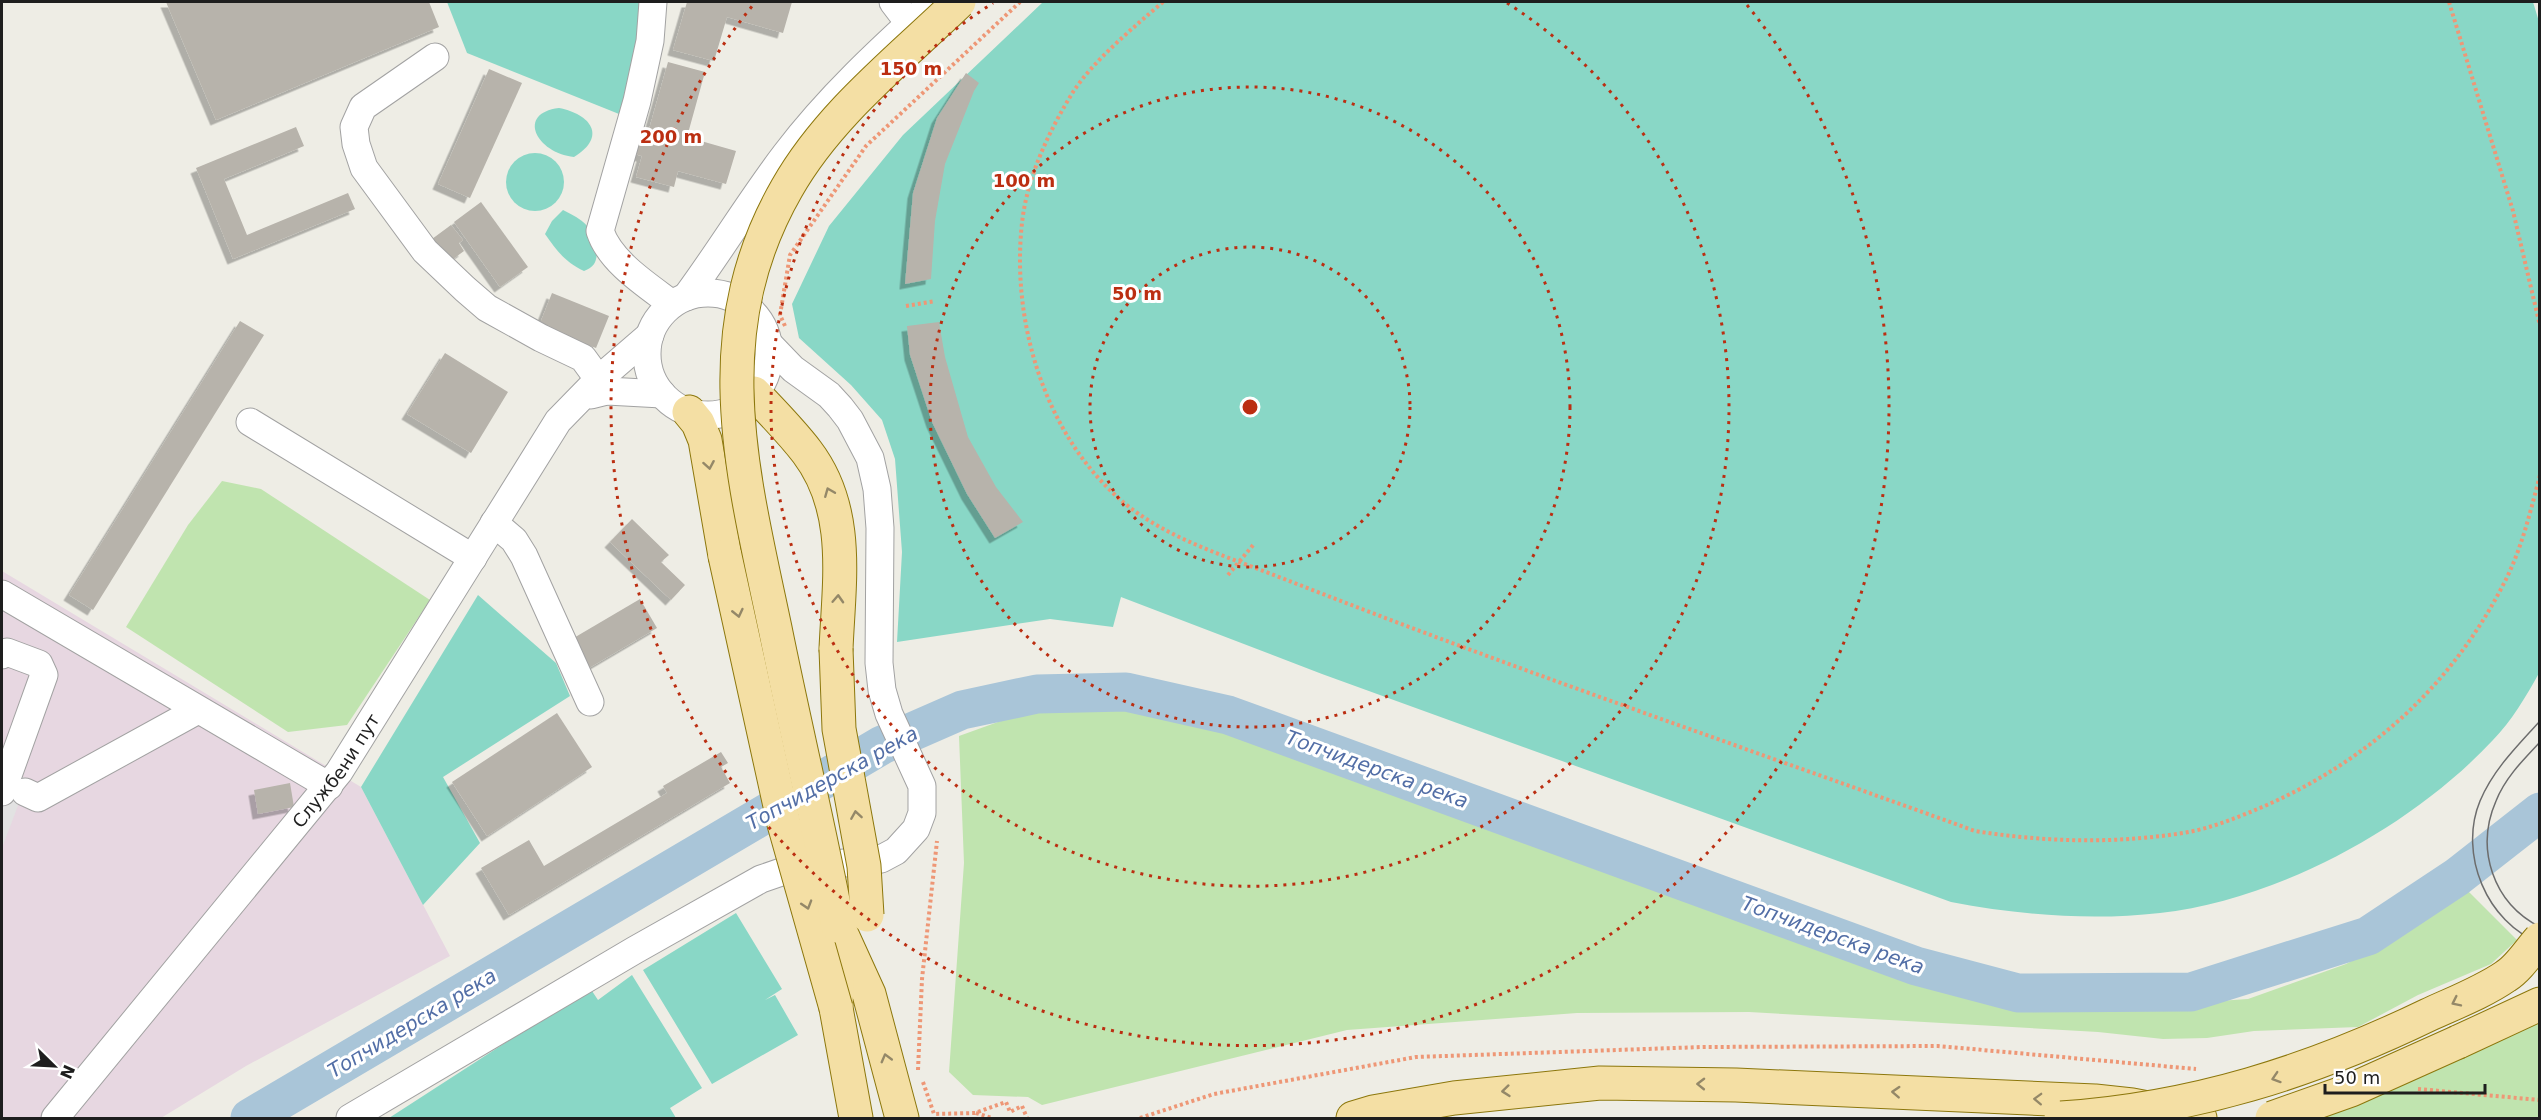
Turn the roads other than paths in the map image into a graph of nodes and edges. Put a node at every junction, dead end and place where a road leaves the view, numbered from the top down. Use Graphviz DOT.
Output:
graph roads {
  1 [pos="653,2"];
  2 [pos="893,2"];
  3 [pos="933,2"];
  4 [pos="959,2"];
  5 [pos="909,23"];
  6 [pos="435,57"];
  7 [pos="759,190"];
  8 [pos="679,301"];
  9 [pos="747,307"];
  10 [pos="650,335"];
  11 [pos="778,339"];
  12 [pos="812,383"];
  13 [pos="759,385"];
  14 [pos="596,389"];
  15 [pos="662,394"];
  16 [pos="689,412"];
  17 [pos="250,422"];
  18 [pos="494,523"];
  19 [pos="473,558"];
  20 [pos="2,594"];
  21 [pos="2,655"];
  22 [pos="590,702"];
  23 [pos="198,710"];
  24 [pos="329,786"];
  25 [pos="13,792"];
  26 [pos="838,926"];
  27 [pos="2540,939"];
  28 [pos="2540,959"];
  29 [pos="2508,976"];
  30 [pos="869,994"];
  31 [pos="836,1008"];
  32 [pos="2534,1009"];
  33 [pos="55,1119"];
  34 [pos="350,1119"];
  35 [pos="856,1119"];
  36 [pos="902,1119"];
  37 [pos="1353,1119"];
  38 [pos="2061,1119"];
  39 [pos="2200,1119"];
  40 [pos="2272,1119"];
  1 -- 8 [label="street"];
  2 -- 5 [label="street"];
  3 -- 5 [label="street"];
  4 -- 26 [label="main road, bridge"];
  5 -- 7 [label="street"];
  6 -- 14 [label="street"];
  7 -- 8 [label="street"];
  7 -- 9 [label="street"];
  8 -- 9 [label="street"];
  8 -- 10 [label="street"];
  9 -- 11 [label="street"];
  10 -- 14 [label="street, Службени пут"];
  10 -- 15 [label="street"];
  11 -- 12 [label="street"];
  11 -- 13 [label="street"];
  12 -- 13 [label="street"];
  12 -- 34 [label="street"];
  13 -- 16 [label="street"];
  30 -- 13 [label="main road, one-way, bridge"];
  14 -- 15 [label="street"];
  14 -- 18 [label="street, Службени пут"];
  15 -- 16 [label="street"];
  16 -- 31 [label="main road, one-way, bridge"];
  17 -- 19 [label="street"];
  18 -- 19 [label="street, Службени пут"];
  18 -- 22 [label="street"];
  19 -- 24 [label="street, Службени пут"];
  20 -- 23 [label="street"];
  21 -- 25 [label="street"];
  23 -- 24 [label="street"];
  23 -- 25 [label="street"];
  24 -- 33 [label="street, Службени пут"];
  26 -- 30 [label="main road"];
  26 -- 31 [label="main road, bridge"];
  27 -- 29 [label="main road, bridge"];
  28 -- 29 [label="main road"];
  29 -- 38 [label="main road, one-way, bridge"];
  36 -- 30 [label="main road, one-way"];
  31 -- 35 [label="main road"];
  32 -- 40 [label="main road, bridge"];
  39 -- 37 [label="main road, one-way"];
}
